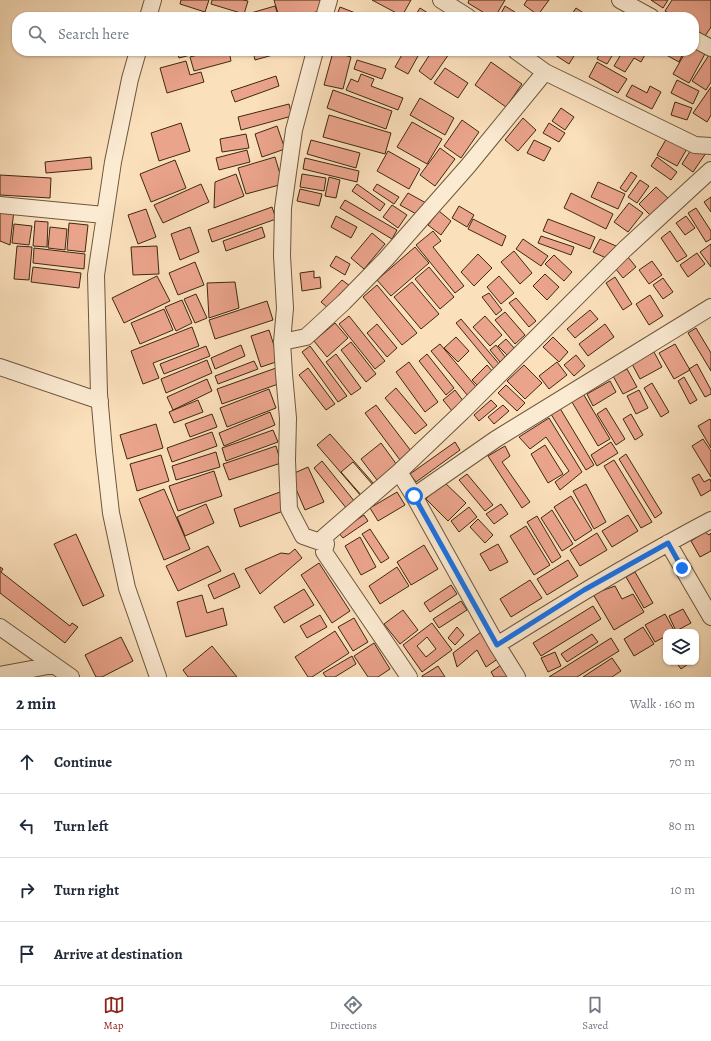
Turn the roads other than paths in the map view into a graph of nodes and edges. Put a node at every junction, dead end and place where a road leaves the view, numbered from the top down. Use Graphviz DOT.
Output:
graph roads {
  1 [pos="153,0"];
  2 [pos="329,0"];
  3 [pos="441,0"];
  4 [pos="620,0"];
  5 [pos="149,12"];
  6 [pos="325,12"];
  7 [pos="460,12"];
  8 [pos="642,12"];
  9 [pos="699,42"];
  10 [pos="711,48"];
  11 [pos="137,56"];
  12 [pos="314,56"];
  13 [pos="523,56"];
  14 [pos="545,72"];
  15 [pos="711,146"];
  16 [pos="711,170"];
  17 [pos="0,205"];
  18 [pos="104,215"];
  19 [pos="711,307"];
  20 [pos="282,342"];
  21 [pos="0,367"];
  22 [pos="100,401"];
  23 [pos="400,472"];
  24 [pos="414,496"];
  25 [pos="711,520"];
  26 [pos="668,543"];
  27 [pos="326,544"];
  28 [pos="711,617"];
  29 [pos="0,627"];
  30 [pos="497,645"];
  31 [pos="53,665"];
  32 [pos="0,675"];
  33 [pos="71,677"];
  34 [pos="158,677"];
  35 [pos="409,677"];
  36 [pos="517,677"];
  1 -- 5 [label="street"];
  2 -- 6 [label="street"];
  3 -- 7 [label="street"];
  4 -- 8 [label="street"];
  9 -- 10 [label="street"];
  11 -- 18 [label="street"];
  12 -- 20 [label="street"];
  13 -- 14 [label="street"];
  14 -- 15 [label="street"];
  14 -- 20 [label="street"];
  16 -- 23 [label="street"];
  17 -- 18 [label="street"];
  18 -- 22 [label="street"];
  19 -- 24 [label="street"];
  20 -- 27 [label="street"];
  21 -- 22 [label="street"];
  22 -- 34 [label="street"];
  23 -- 24 [label="street"];
  23 -- 27 [label="street"];
  24 -- 30 [label="street"];
  25 -- 26 [label="street"];
  26 -- 28 [label="street"];
  26 -- 30 [label="street"];
  27 -- 35 [label="street"];
  29 -- 31 [label="street"];
  30 -- 36 [label="street"];
  31 -- 32 [label="street"];
  31 -- 33 [label="street"];
}
